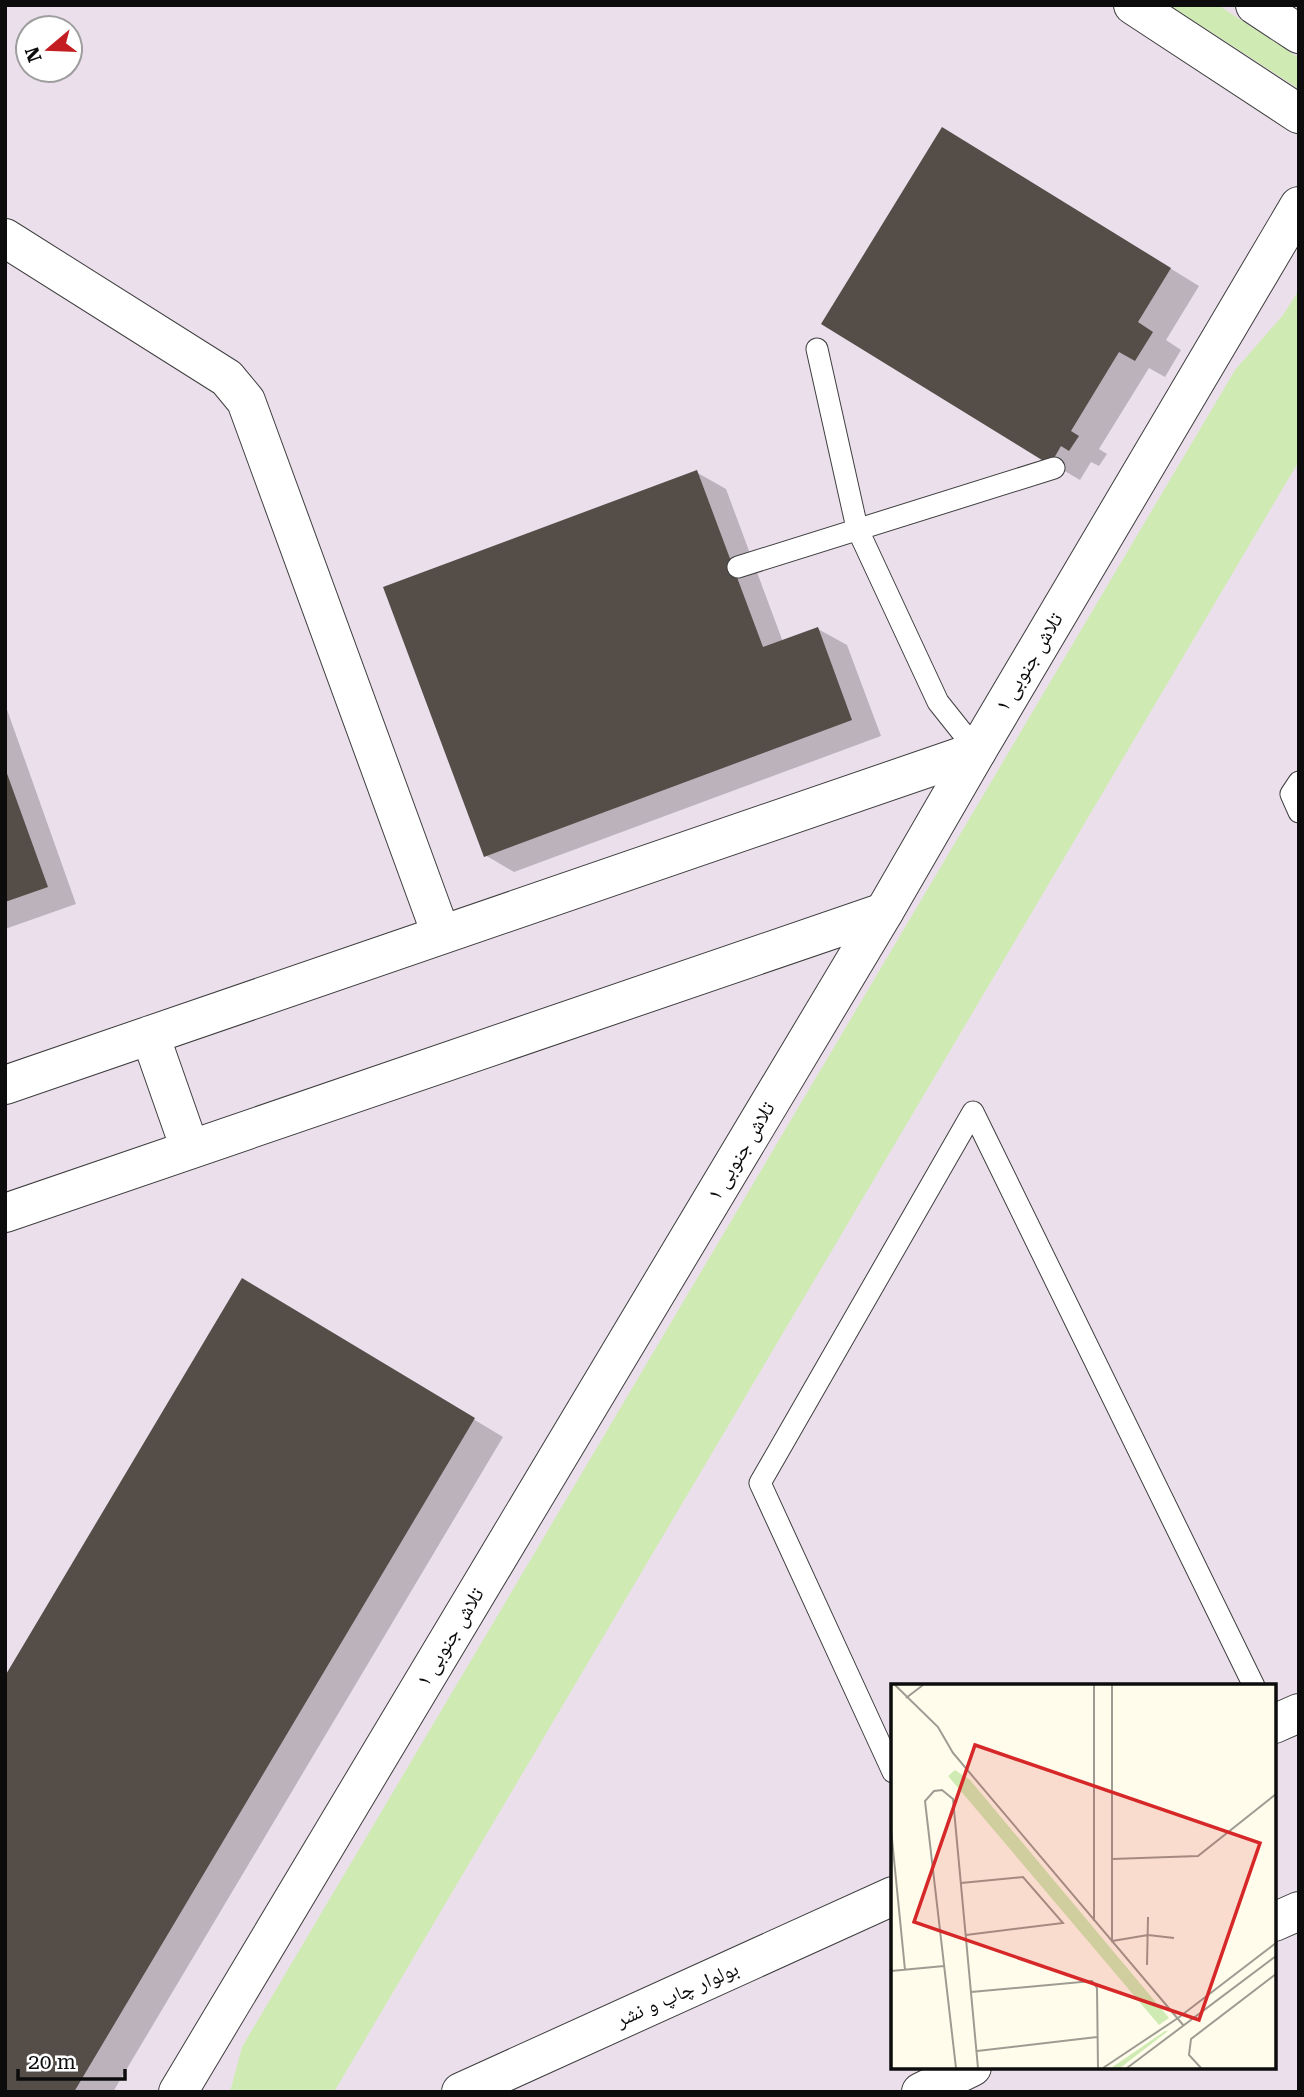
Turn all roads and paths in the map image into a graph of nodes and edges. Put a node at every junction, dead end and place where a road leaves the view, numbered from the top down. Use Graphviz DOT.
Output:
graph roads {
  1 [pos="1133,5"];
  2 [pos="1255,5"];
  3 [pos="1299,34"];
  4 [pos="1299,114"];
  5 [pos="1299,206"];
  6 [pos="5,238"];
  7 [pos="817,349"];
  8 [pos="1054,468"];
  9 [pos="857,528"];
  10 [pos="738,567"];
  11 [pos="977,751"];
  12 [pos="1299,782"];
  13 [pos="1299,812"];
  14 [pos="884,912"];
  15 [pos="441,934"];
  16 [pos="150,1035"];
  17 [pos="5,1085"];
  18 [pos="190,1150"];
  19 [pos="5,1213"];
  20 [pos="1253,1684"];
  21 [pos="1299,1713"];
  22 [pos="1276,1723"];
  23 [pos="891,1768"];
  24 [pos="891,1897"];
  25 [pos="1299,1910"];
  26 [pos="1276,1921"];
  27 [pos="968,2069"];
  28 [pos="178,2092"];
  29 [pos="461,2092"];
  30 [pos="921,2092"];
  1 -- 4 [label="street"];
  2 -- 3 [label="street"];
  5 -- 11 [label="street, تلاش جنوبی ۱"];
  6 -- 15 [label="street"];
  7 -- 9 [label="lane"];
  8 -- 9 [label="lane"];
  9 -- 10 [label="lane"];
  9 -- 11 [label="lane"];
  11 -- 14 [label="street, تلاش جنوبی ۱"];
  11 -- 15 [label="street"];
  12 -- 13 [label="lane"];
  14 -- 18 [label="street"];
  14 -- 28 [label="street, تلاش جنوبی ۱"];
  15 -- 16 [label="street"];
  16 -- 17 [label="street"];
  16 -- 18 [label="street"];
  18 -- 19 [label="street"];
  20 -- 23 [label="lane"];
  21 -- 22 [label="street"];
  24 -- 29 [label="street, بولوار چاپ و نشر"];
  25 -- 26 [label="street"];
  27 -- 30 [label="street"];
}
